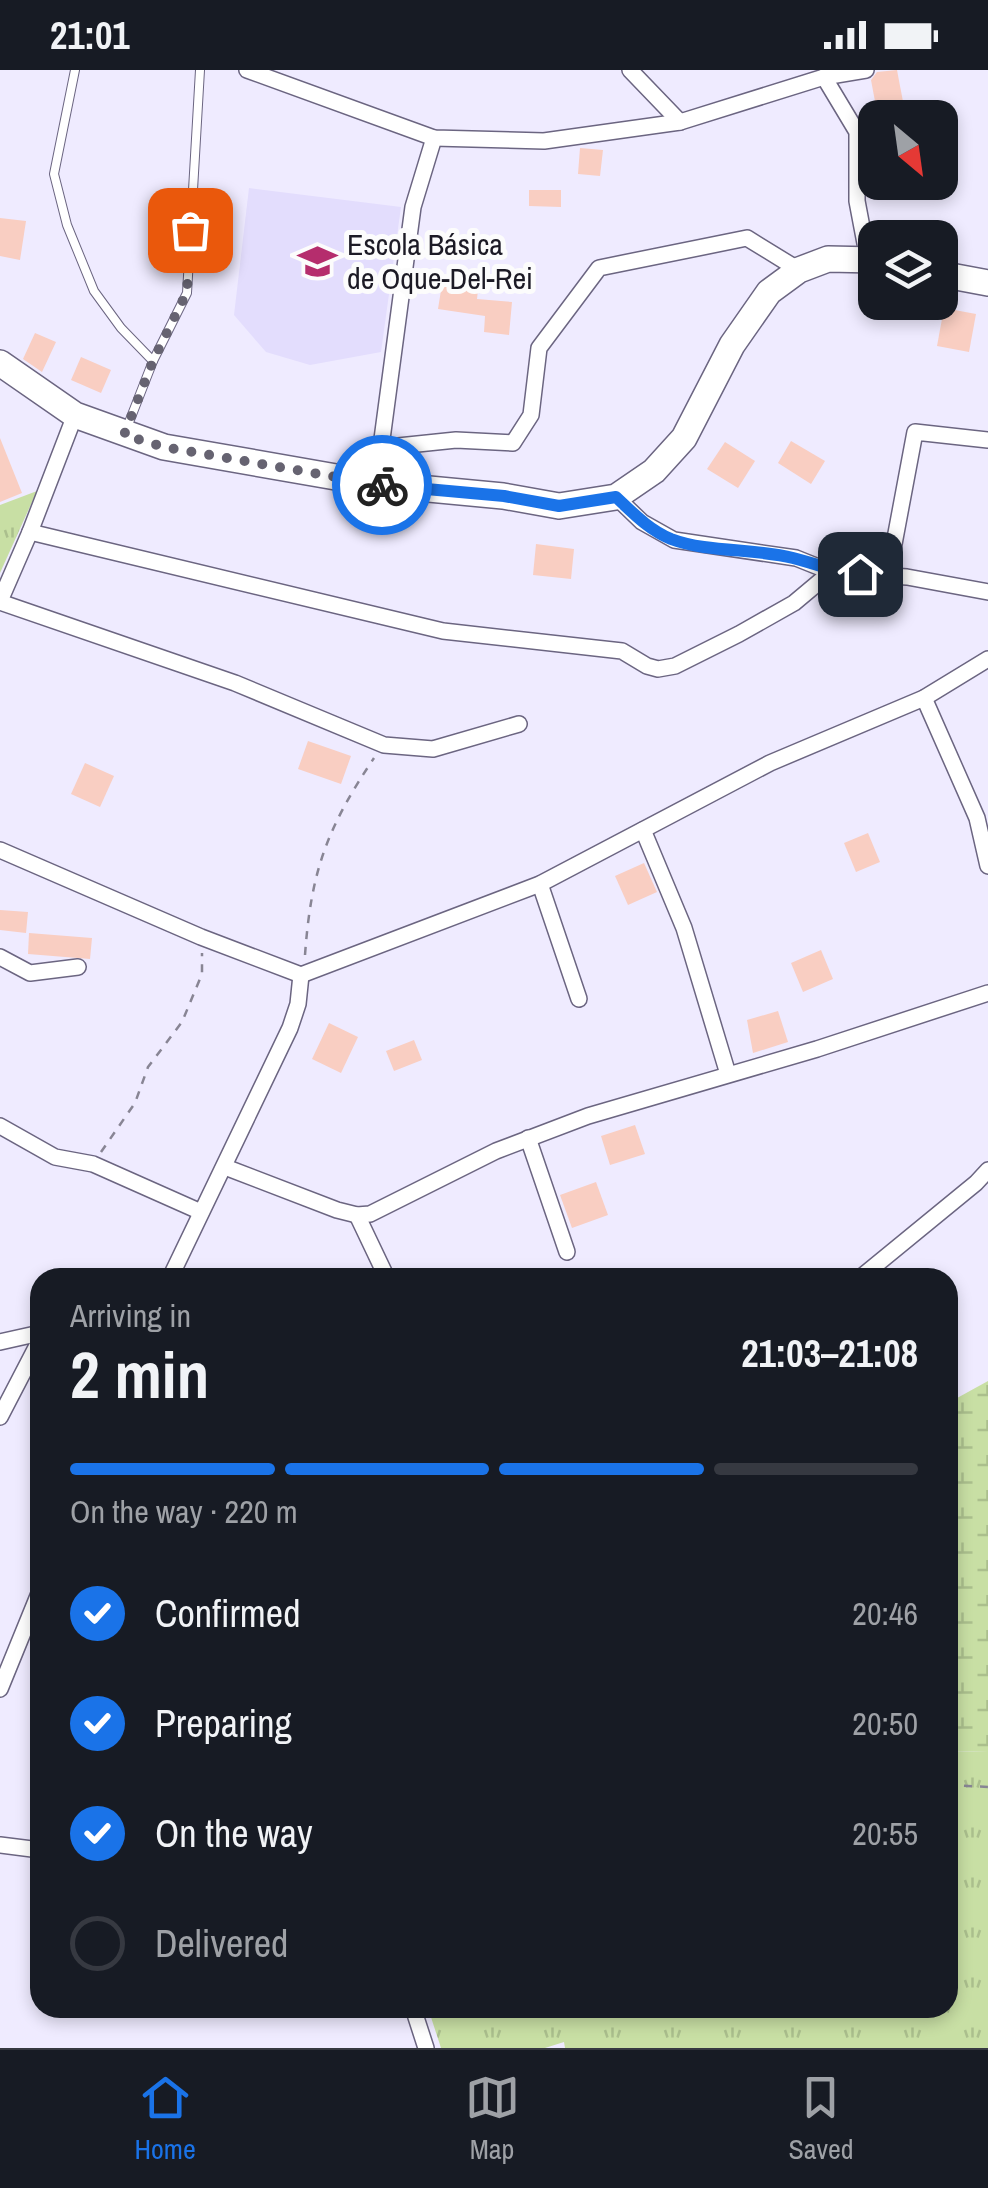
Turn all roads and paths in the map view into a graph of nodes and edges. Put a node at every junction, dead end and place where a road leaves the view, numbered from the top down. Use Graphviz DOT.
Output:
graph roads {
  1 [pos="75,70"];
  2 [pos="200,70"];
  3 [pos="247,70"];
  4 [pos="630,70"];
  5 [pos="866,70"];
  6 [pos="824,78"];
  7 [pos="680,122"];
  8 [pos="434,138"];
  9 [pos="862,220"];
  10 [pos="858,260"];
  11 [pos="798,270"];
  12 [pos="958,278"];
  13 [pos="988,284"];
  14 [pos="153,361"];
  15 [pos="0,364"];
  16 [pos="75,415"];
  17 [pos="124,435"];
  18 [pos="988,440"];
  19 [pos="379,448"];
  20 [pos="376,484"];
  21 [pos="616,497"];
  22 [pos="30,532"];
  23 [pos="831,572"];
  24 [pos="888,576"];
  25 [pos="988,592"];
  26 [pos="0,602"];
  27 [pos="988,660"];
  28 [pos="924,698"];
  29 [pos="518,724"];
  30 [pos="384,745"];
  31 [pos="642,830"];
  32 [pos="0,850"];
  33 [pos="988,866"];
  34 [pos="540,884"];
  35 [pos="201,936"];
  36 [pos="0,957"];
  37 [pos="78,966"];
  38 [pos="301,975"];
  39 [pos="988,992"];
  40 [pos="579,998"];
  41 [pos="728,1074"];
  42 [pos="0,1126"];
  43 [pos="528,1138"];
  44 [pos="93,1164"];
  45 [pos="225,1168"];
  46 [pos="988,1170"];
  47 [pos="201,1212"];
  48 [pos="356,1215"];
  49 [pos="567,1252"];
  50 [pos="175,1268"];
  51 [pos="383,1268"];
  52 [pos="872,1268"];
  53 [pos="30,1338"];
  54 [pos="0,1342"];
  55 [pos="30,1357"];
  56 [pos="0,1417"];
  57 [pos="30,1616"];
  58 [pos="0,1689"];
  59 [pos="958,1786"];
  60 [pos="988,1787"];
  61 [pos="0,1845"];
  62 [pos="30,1849"];
  63 [pos="416,2018"];
  64 [pos="426,2048"];
  1 -- 14 [label="lane"];
  2 -- 14 [label="lane"];
  3 -- 8 [label="street"];
  4 -- 7 [label="street"];
  5 -- 6 [label="street"];
  6 -- 7 [label="street"];
  6 -- 9 [label="street"];
  7 -- 8 [label="street"];
  8 -- 19 [label="street"];
  10 -- 11 [label="main road"];
  11 -- 19 [label="street"];
  11 -- 21 [label="main road"];
  12 -- 13 [label="main road"];
  14 -- 17 [label="lane"];
  15 -- 16 [label="main road"];
  16 -- 17 [label="main road"];
  16 -- 22 [label="street"];
  17 -- 20 [label="main road"];
  18 -- 24 [label="street"];
  19 -- 20 [label="street"];
  20 -- 21 [label="main road"];
  21 -- 23 [label="street"];
  22 -- 23 [label="street"];
  22 -- 26 [label="street"];
  23 -- 24 [label="street"];
  24 -- 25 [label="street"];
  26 -- 30 [label="street"];
  27 -- 28 [label="street"];
  28 -- 31 [label="street"];
  28 -- 33 [label="street"];
  29 -- 30 [label="street"];
  30 -- 38 [label="path"];
  31 -- 34 [label="street"];
  31 -- 41 [label="street"];
  32 -- 35 [label="street"];
  34 -- 38 [label="street"];
  34 -- 40 [label="street"];
  35 -- 38 [label="street"];
  35 -- 44 [label="path"];
  36 -- 37 [label="street"];
  38 -- 45 [label="street"];
  39 -- 41 [label="street"];
  41 -- 43 [label="street"];
  42 -- 44 [label="street"];
  43 -- 48 [label="street"];
  43 -- 49 [label="street"];
  44 -- 47 [label="street"];
  45 -- 47 [label="street"];
  45 -- 48 [label="street"];
  46 -- 52 [label="street"];
  47 -- 50 [label="street"];
  48 -- 51 [label="street"];
  53 -- 54 [label="street"];
  55 -- 56 [label="street"];
  57 -- 58 [label="street"];
  59 -- 60 [label="path"];
  61 -- 62 [label="street"];
  63 -- 64 [label="street"];
}
